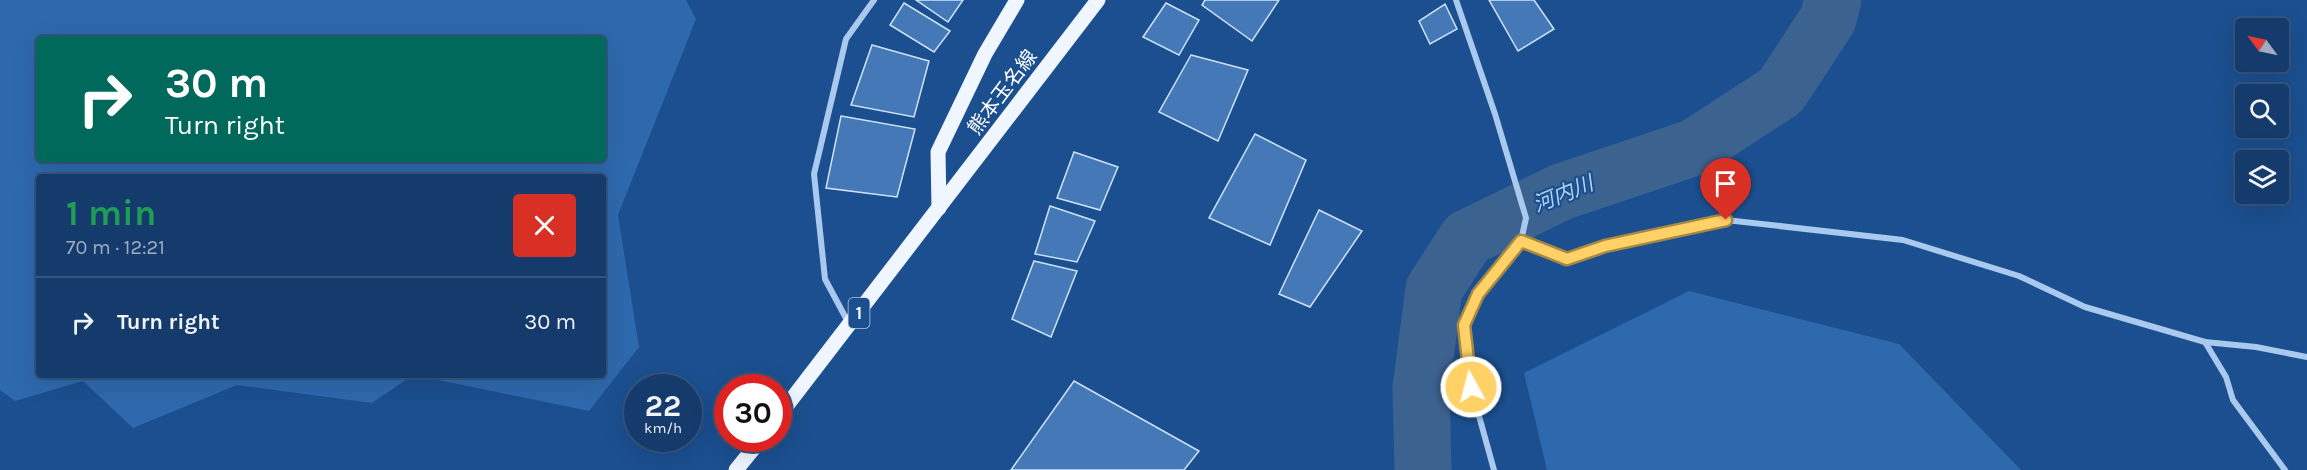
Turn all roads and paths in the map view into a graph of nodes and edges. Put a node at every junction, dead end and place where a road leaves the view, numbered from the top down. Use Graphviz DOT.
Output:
graph roads {
  1 [pos="874,0"];
  2 [pos="1017,0"];
  3 [pos="1098,0"];
  4 [pos="1456,0"];
  5 [pos="939,208"];
  6 [pos="1521,241"];
  7 [pos="849,325"];
  8 [pos="2205,342"];
  9 [pos="2307,357"];
  10 [pos="792,399"];
  11 [pos="751,452"];
  12 [pos="736,470"];
  13 [pos="1494,470"];
  14 [pos="2285,470"];
  1 -- 7 [label="street"];
  2 -- 5 [label="main road, 熊本玉名線"];
  3 -- 5 [label="main road, 熊本玉名線 / 1"];
  4 -- 6 [label="street"];
  5 -- 7 [label="main road, 熊本玉名線 / 1"];
  6 -- 8 [label="street"];
  6 -- 13 [label="street"];
  7 -- 10 [label="main road, 熊本玉名線 / 1"];
  8 -- 9 [label="street"];
  8 -- 14 [label="street"];
  11 -- 12 [label="main road"];
}
